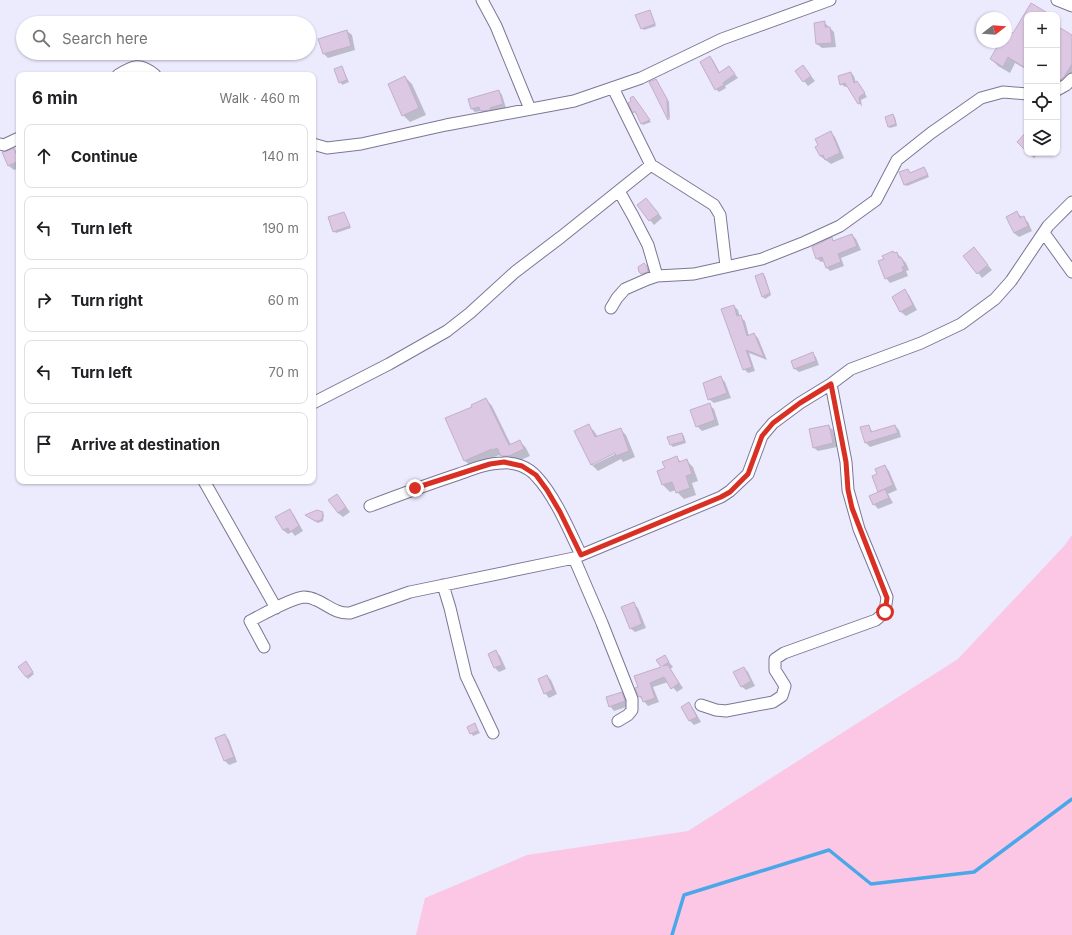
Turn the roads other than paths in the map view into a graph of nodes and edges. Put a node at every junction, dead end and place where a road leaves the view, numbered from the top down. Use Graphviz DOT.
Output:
graph roads {
  1 [pos="482,0"];
  2 [pos="830,0"];
  3 [pos="1057,0"];
  4 [pos="1072,6"];
  5 [pos="123,72"];
  6 [pos="151,72"];
  7 [pos="1072,80"];
  8 [pos="614,88"];
  9 [pos="1060,88"];
  10 [pos="1024,94"];
  11 [pos="530,109"];
  12 [pos="16,139"];
  13 [pos="0,144"];
  14 [pos="316,147"];
  15 [pos="651,165"];
  16 [pos="619,191"];
  17 [pos="1072,202"];
  18 [pos="1044,233"];
  19 [pos="726,266"];
  20 [pos="1072,272"];
  21 [pos="657,276"];
  22 [pos="611,308"];
  23 [pos="831,384"];
  24 [pos="316,400"];
  25 [pos="206,484"];
  26 [pos="370,506"];
  27 [pos="577,557"];
  28 [pos="443,585"];
  29 [pos="276,608"];
  30 [pos="264,647"];
  31 [pos="701,705"];
  32 [pos="618,721"];
  33 [pos="492,733"];
  1 -- 11 [label="street"];
  2 -- 8 [label="street"];
  3 -- 4 [label="street"];
  5 -- 6 [label="street"];
  7 -- 9 [label="street"];
  8 -- 11 [label="street"];
  8 -- 15 [label="street"];
  10 -- 19 [label="street"];
  11 -- 14 [label="street"];
  12 -- 13 [label="street"];
  15 -- 16 [label="street"];
  15 -- 19 [label="street"];
  16 -- 21 [label="street"];
  16 -- 24 [label="street"];
  17 -- 18 [label="street"];
  18 -- 20 [label="street"];
  18 -- 23 [label="street"];
  19 -- 21 [label="street"];
  21 -- 22 [label="street"];
  23 -- 27 [label="street"];
  23 -- 31 [label="street"];
  25 -- 29 [label="street"];
  26 -- 27 [label="street"];
  27 -- 28 [label="street"];
  27 -- 32 [label="street"];
  28 -- 29 [label="street"];
  28 -- 33 [label="street"];
  29 -- 30 [label="street"];
}
